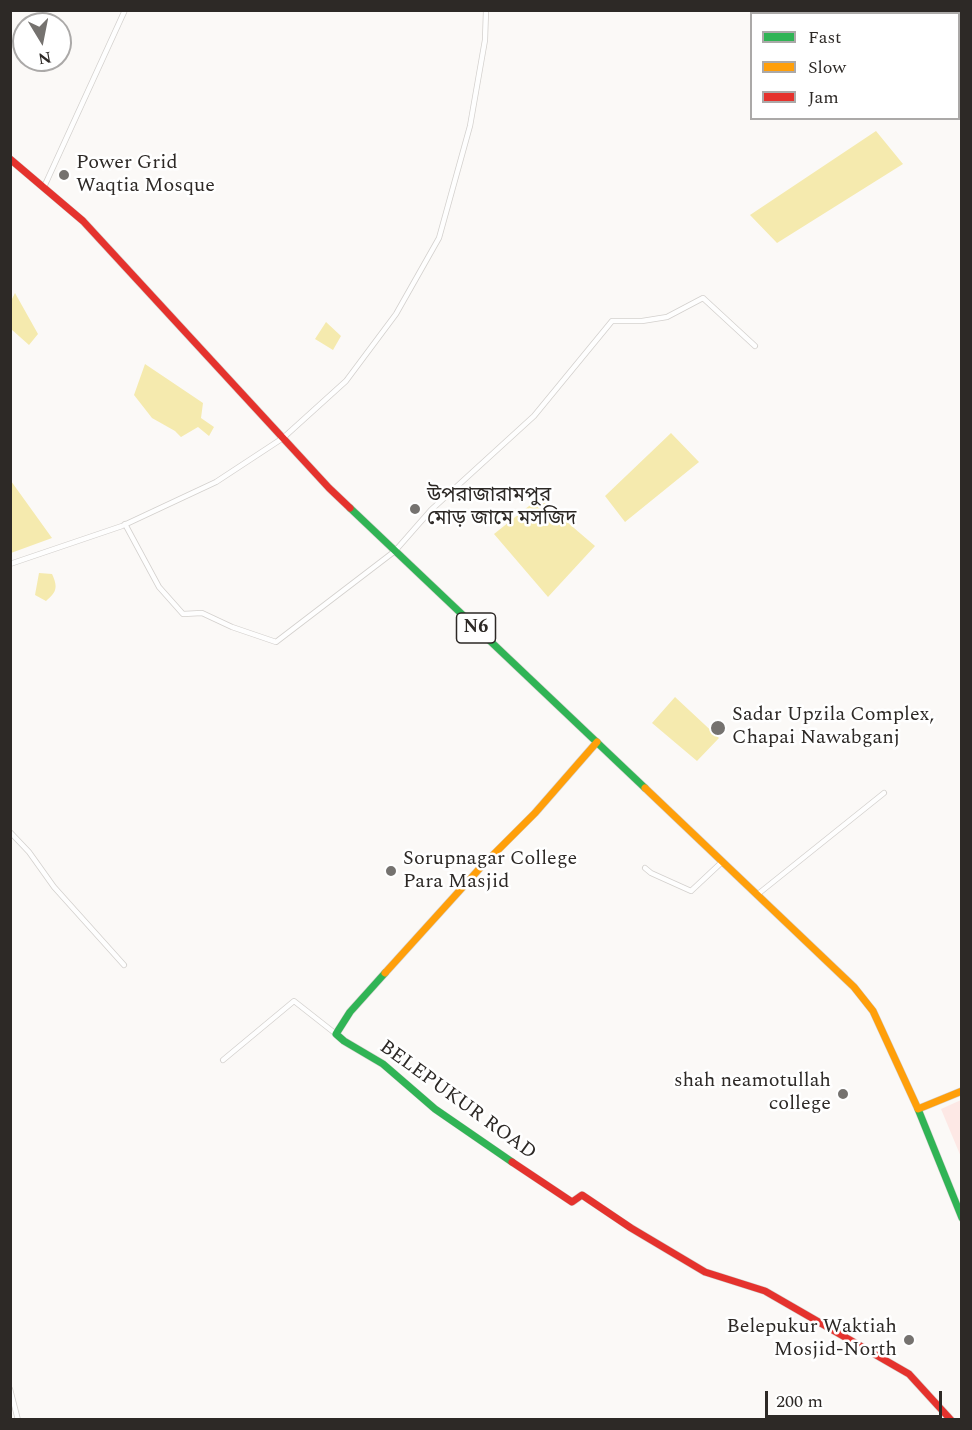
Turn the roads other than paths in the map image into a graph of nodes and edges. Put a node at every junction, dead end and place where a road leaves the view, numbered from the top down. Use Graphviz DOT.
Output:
graph roads {
  1 [pos="125,10"];
  2 [pos="486,10"];
  3 [pos="10,159"];
  4 [pos="44,187"];
  5 [pos="755,346"];
  6 [pos="283,438"];
  7 [pos="125,524"];
  8 [pos="395,551"];
  9 [pos="10,564"];
  10 [pos="597,742"];
  11 [pos="884,793"];
  12 [pos="10,832"];
  13 [pos="722,862"];
  14 [pos="645,868"];
  15 [pos="758,894"];
  16 [pos="124,964"];
  17 [pos="336,1034"];
  18 [pos="223,1060"];
  19 [pos="962,1091"];
  20 [pos="918,1109"];
  21 [pos="962,1218"];
  22 [pos="10,1389"];
  23 [pos="18,1419"];
  24 [pos="951,1419"];
  1 -- 4 [label="street"];
  2 -- 6 [label="street"];
  3 -- 4 [label="main road, N6"];
  4 -- 6 [label="main road, N6"];
  5 -- 8 [label="street"];
  6 -- 7 [label="street"];
  6 -- 8 [label="main road, N6"];
  7 -- 8 [label="street"];
  7 -- 9 [label="street"];
  8 -- 10 [label="main road, N6"];
  10 -- 13 [label="main road, N6"];
  10 -- 17 [label="main road"];
  11 -- 15 [label="street"];
  12 -- 16 [label="street"];
  13 -- 14 [label="street"];
  13 -- 15 [label="main road, N6"];
  15 -- 20 [label="main road, N6"];
  17 -- 18 [label="street"];
  17 -- 24 [label="main road, BELEPUKUR ROAD"];
  19 -- 20 [label="main road"];
  20 -- 21 [label="main road"];
  22 -- 23 [label="street"];
}
